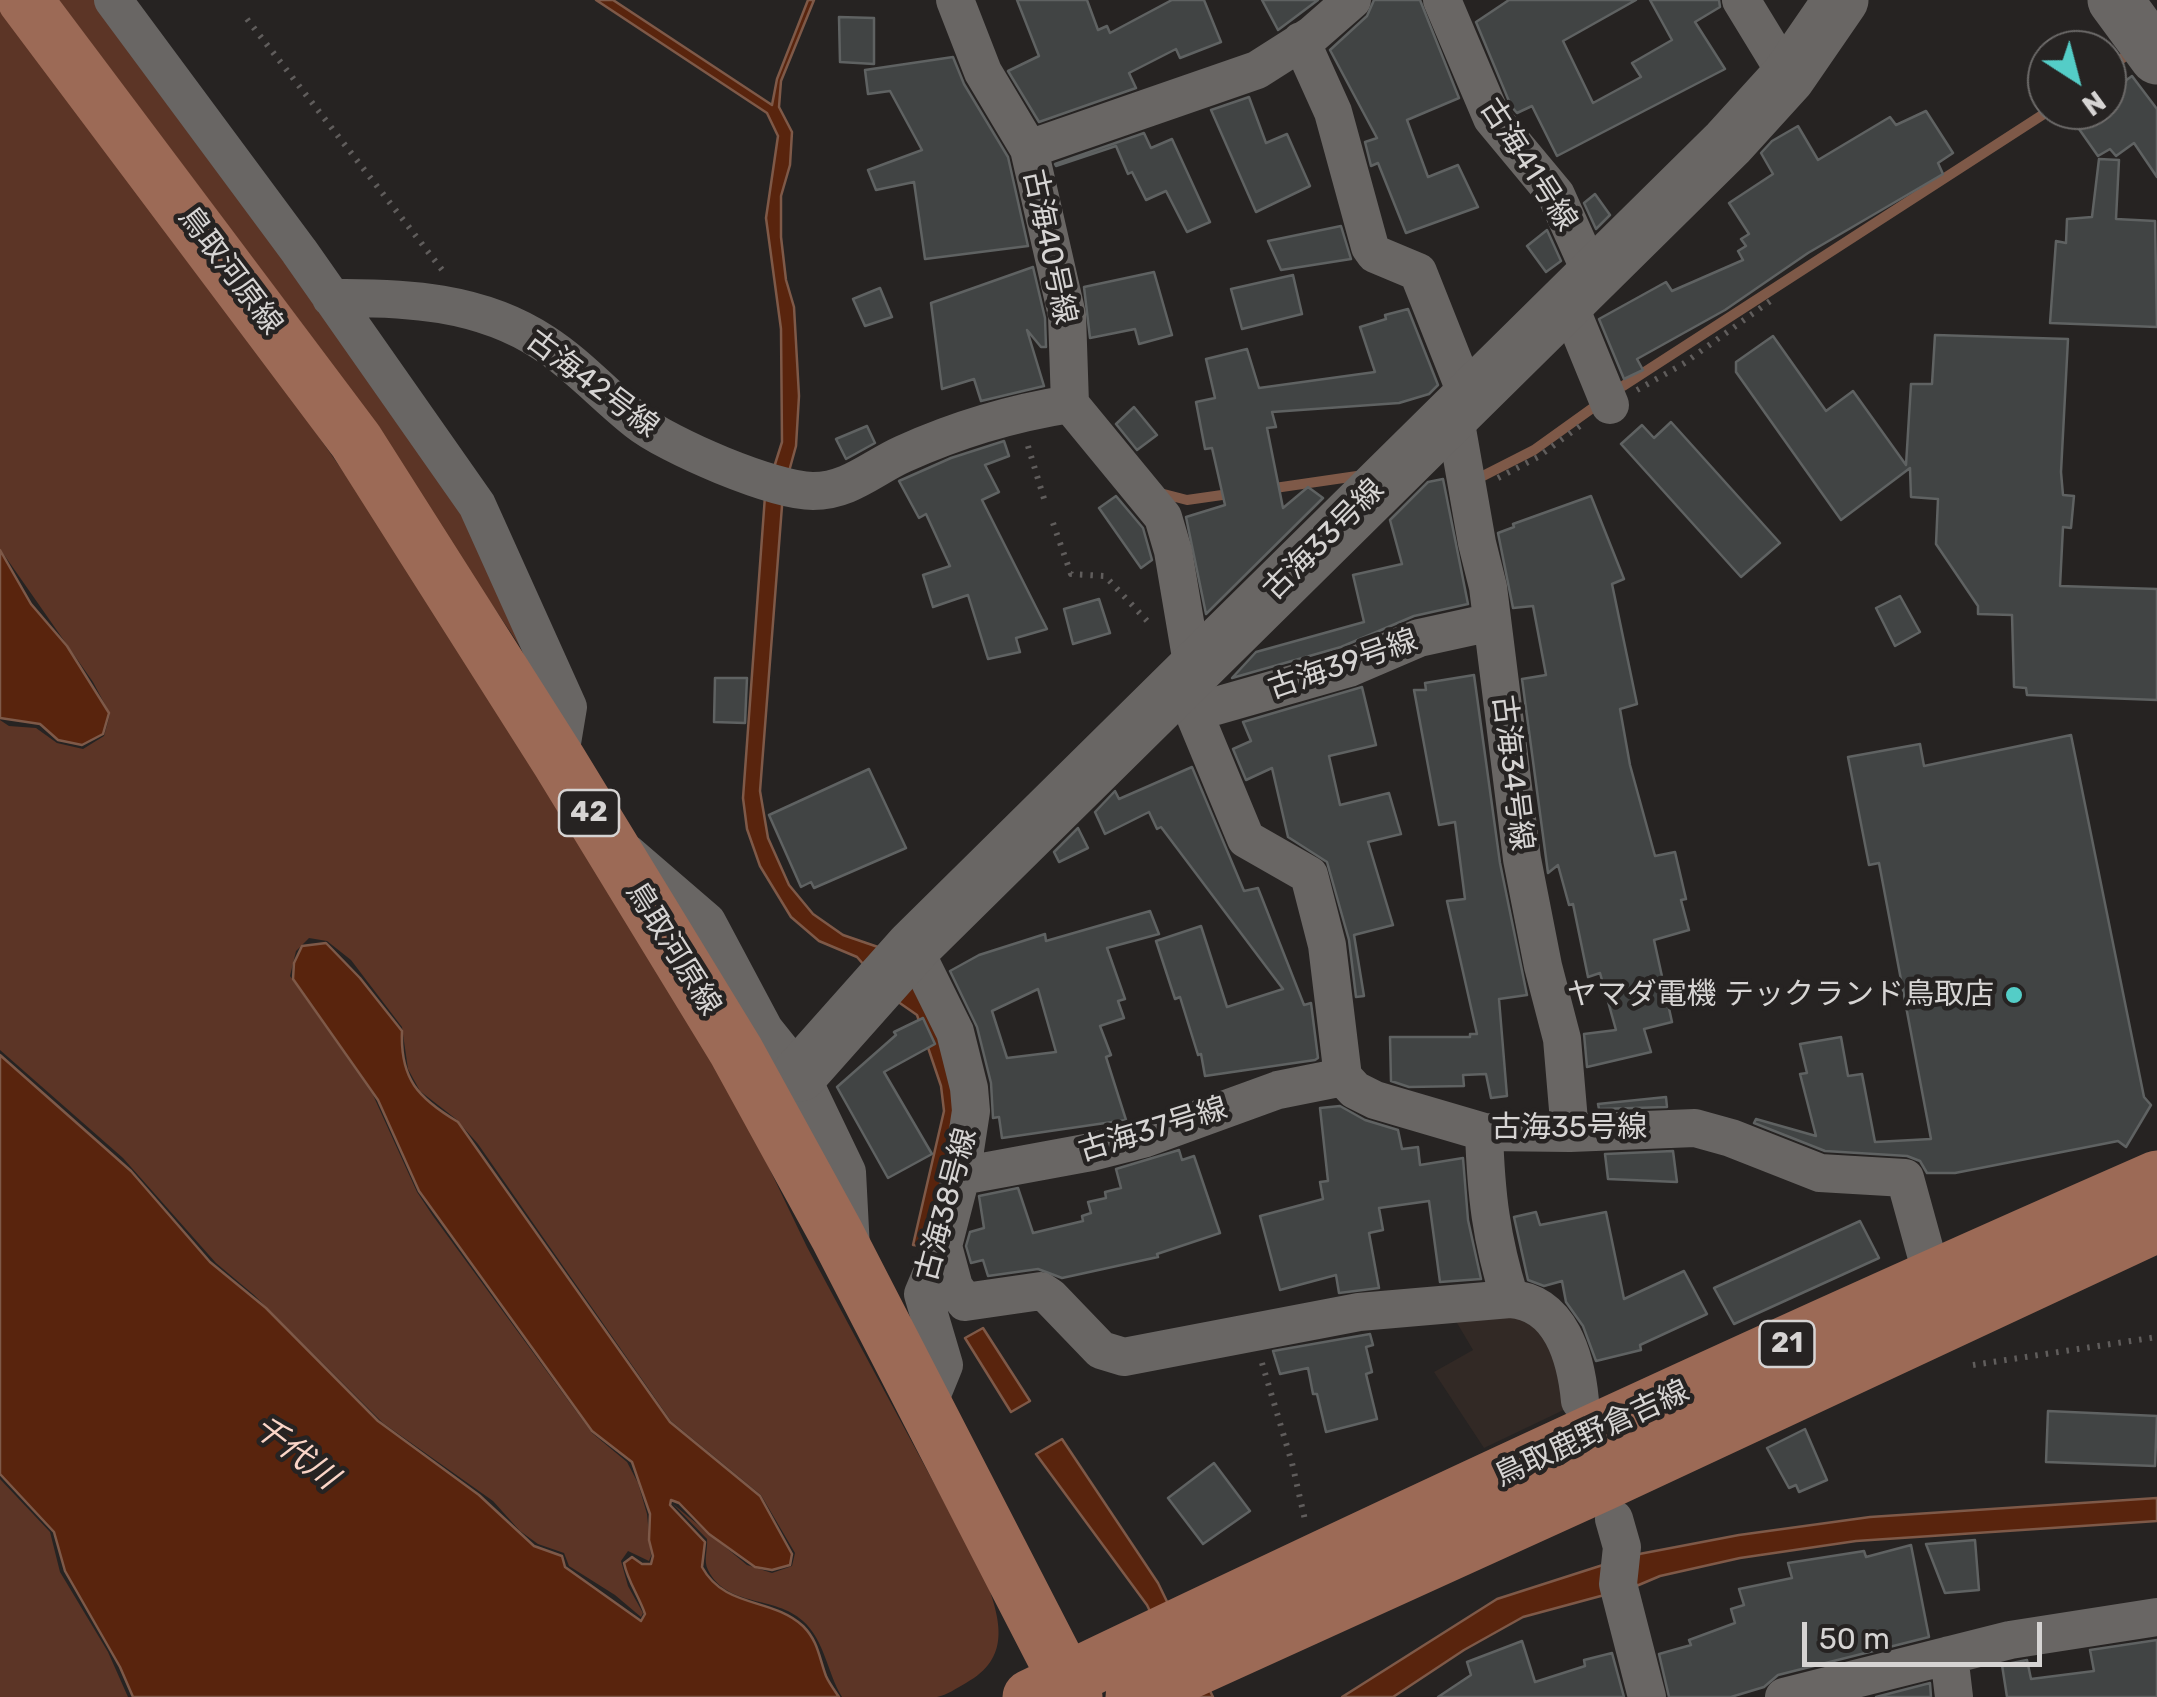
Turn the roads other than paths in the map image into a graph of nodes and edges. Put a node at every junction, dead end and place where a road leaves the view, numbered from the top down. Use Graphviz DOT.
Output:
graph roads {
  1 [pos="25,0"];
  2 [pos="113,0"];
  3 [pos="955,0"];
  4 [pos="1352,0"];
  5 [pos="1442,0"];
  6 [pos="1741,0"];
  7 [pos="1841,0"];
  8 [pos="2115,0"];
  9 [pos="1302,42"];
  10 [pos="2156,55"];
  11 [pos="1788,77"];
  12 [pos="1029,149"];
  13 [pos="1580,288"];
  14 [pos="331,298"];
  15 [pos="1070,404"];
  16 [pos="1461,405"];
  17 [pos="1610,405"];
  18 [pos="1492,622"];
  19 [pos="1190,688"];
  20 [pos="560,761"];
  21 [pos="598,829"];
  22 [pos="913,947"];
  23 [pos="800,1074"];
  24 [pos="1343,1077"];
  25 [pos="1484,1132"];
  26 [pos="1570,1133"];
  27 [pos="961,1176"];
  28 [pos="2157,1178"];
  29 [pos="2157,1225"];
  30 [pos="943,1246"];
  31 [pos="852,1266"];
  32 [pos="1932,1276"];
  33 [pos="1510,1298"];
  34 [pos="1580,1401"];
  35 [pos="926,1409"];
  36 [pos="1614,1520"];
  37 [pos="1428,1536"];
  38 [pos="2157,1617"];
  39 [pos="1949,1655"];
  40 [pos="1155,1670"];
  41 [pos="1057,1691"];
  42 [pos="1804,1694"];
  43 [pos="1648,1697"];
  44 [pos="1954,1697"];
  1 -- 20 [label="main road, 鳥取河原線 / 42"];
  2 -- 14 [label="street"];
  3 -- 12 [label="street"];
  4 -- 9 [label="street, 古海40号線"];
  5 -- 13 [label="street, 古海41号線"];
  6 -- 11 [label="street"];
  7 -- 11 [label="street, 古海33号線"];
  8 -- 10 [label="street"];
  9 -- 12 [label="street, 古海40号線"];
  9 -- 16 [label="street, 古海34号線"];
  11 -- 13 [label="street, 古海33号線"];
  12 -- 15 [label="street, 古海40号線"];
  13 -- 16 [label="street, 古海33号線"];
  13 -- 17 [label="street, 古海41号線"];
  14 -- 15 [label="street, 古海42号線"];
  14 -- 20 [label="street"];
  15 -- 19 [label="street"];
  16 -- 18 [label="street, 古海34号線"];
  16 -- 19 [label="street, 古海33号線"];
  18 -- 19 [label="street, 古海39号線"];
  18 -- 26 [label="street, 古海34号線"];
  19 -- 22 [label="street, 古海33号線"];
  19 -- 24 [label="street"];
  20 -- 21 [label="main road, 鳥取河原線 / 42"];
  21 -- 23 [label="street"];
  21 -- 31 [label="main road, 鳥取河原線 / 42"];
  22 -- 23 [label="street, 古海33号線"];
  22 -- 27 [label="street, 古海38号線"];
  23 -- 31 [label="street"];
  24 -- 25 [label="street, 古海35号線"];
  24 -- 27 [label="street, 古海37号線"];
  25 -- 26 [label="street, 古海35号線"];
  25 -- 33 [label="street"];
  26 -- 32 [label="street, 古海35号線"];
  27 -- 30 [label="street, 古海38号線"];
  28 -- 32 [label="main road, 鳥取鹿野倉吉線 / 21"];
  29 -- 37 [label="main road, 鳥取鹿野倉吉線 / 21"];
  30 -- 33 [label="street"];
  30 -- 35 [label="street, 古海38号線"];
  31 -- 35 [label="main road, 鳥取河原線 / 42"];
  32 -- 37 [label="main road, 鳥取鹿野倉吉線 / 21"];
  33 -- 34 [label="street"];
  35 -- 41 [label="main road, 鳥取河原線 / 42"];
  36 -- 43 [label="street"];
  37 -- 40 [label="main road, 鳥取鹿野倉吉線 / 21"];
  38 -- 39 [label="street"];
  39 -- 42 [label="street"];
  39 -- 44 [label="street"];
  40 -- 41 [label="main road, 鳥取鹿野倉吉線 / 21"];
}
